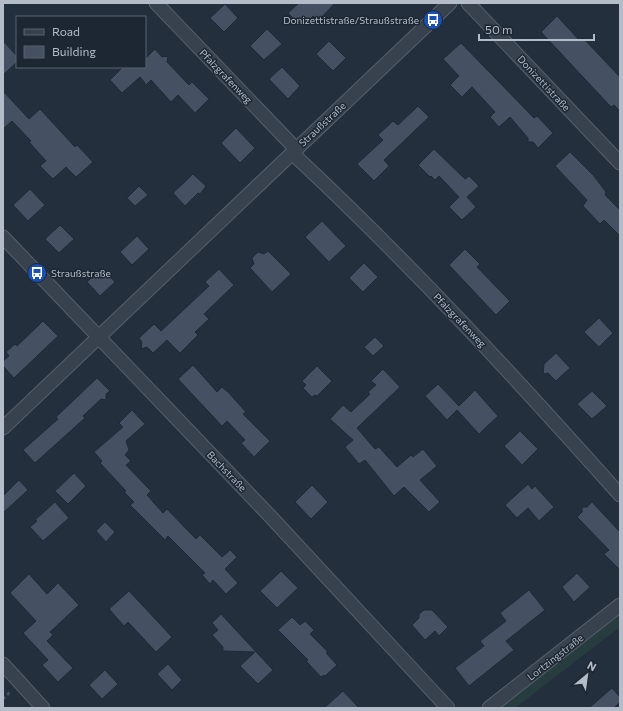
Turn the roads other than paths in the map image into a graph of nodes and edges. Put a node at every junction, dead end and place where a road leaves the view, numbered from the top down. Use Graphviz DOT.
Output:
graph roads {
  1 [pos="156,3"];
  2 [pos="450,3"];
  3 [pos="468,3"];
  4 [pos="294,151"];
  5 [pos="620,163"];
  6 [pos="3,237"];
  7 [pos="99,337"];
  8 [pos="3,428"];
  9 [pos="620,495"];
  10 [pos="620,605"];
  11 [pos="3,664"];
  12 [pos="44,708"];
  13 [pos="448,708"];
  14 [pos="489,708"];
  1 -- 4 [label="street, Pfalzgrafenweg"];
  2 -- 4 [label="street, Straußstraße"];
  3 -- 5 [label="street, Donizettistraße"];
  4 -- 7 [label="street, Straußstraße"];
  4 -- 9 [label="street, Pfalzgrafenweg"];
  6 -- 7 [label="street, Bachstraße"];
  7 -- 8 [label="street, Straußstraße"];
  7 -- 13 [label="street, Bachstraße"];
  10 -- 14 [label="street, Lortzingstraße"];
  11 -- 12 [label="street"];
}
